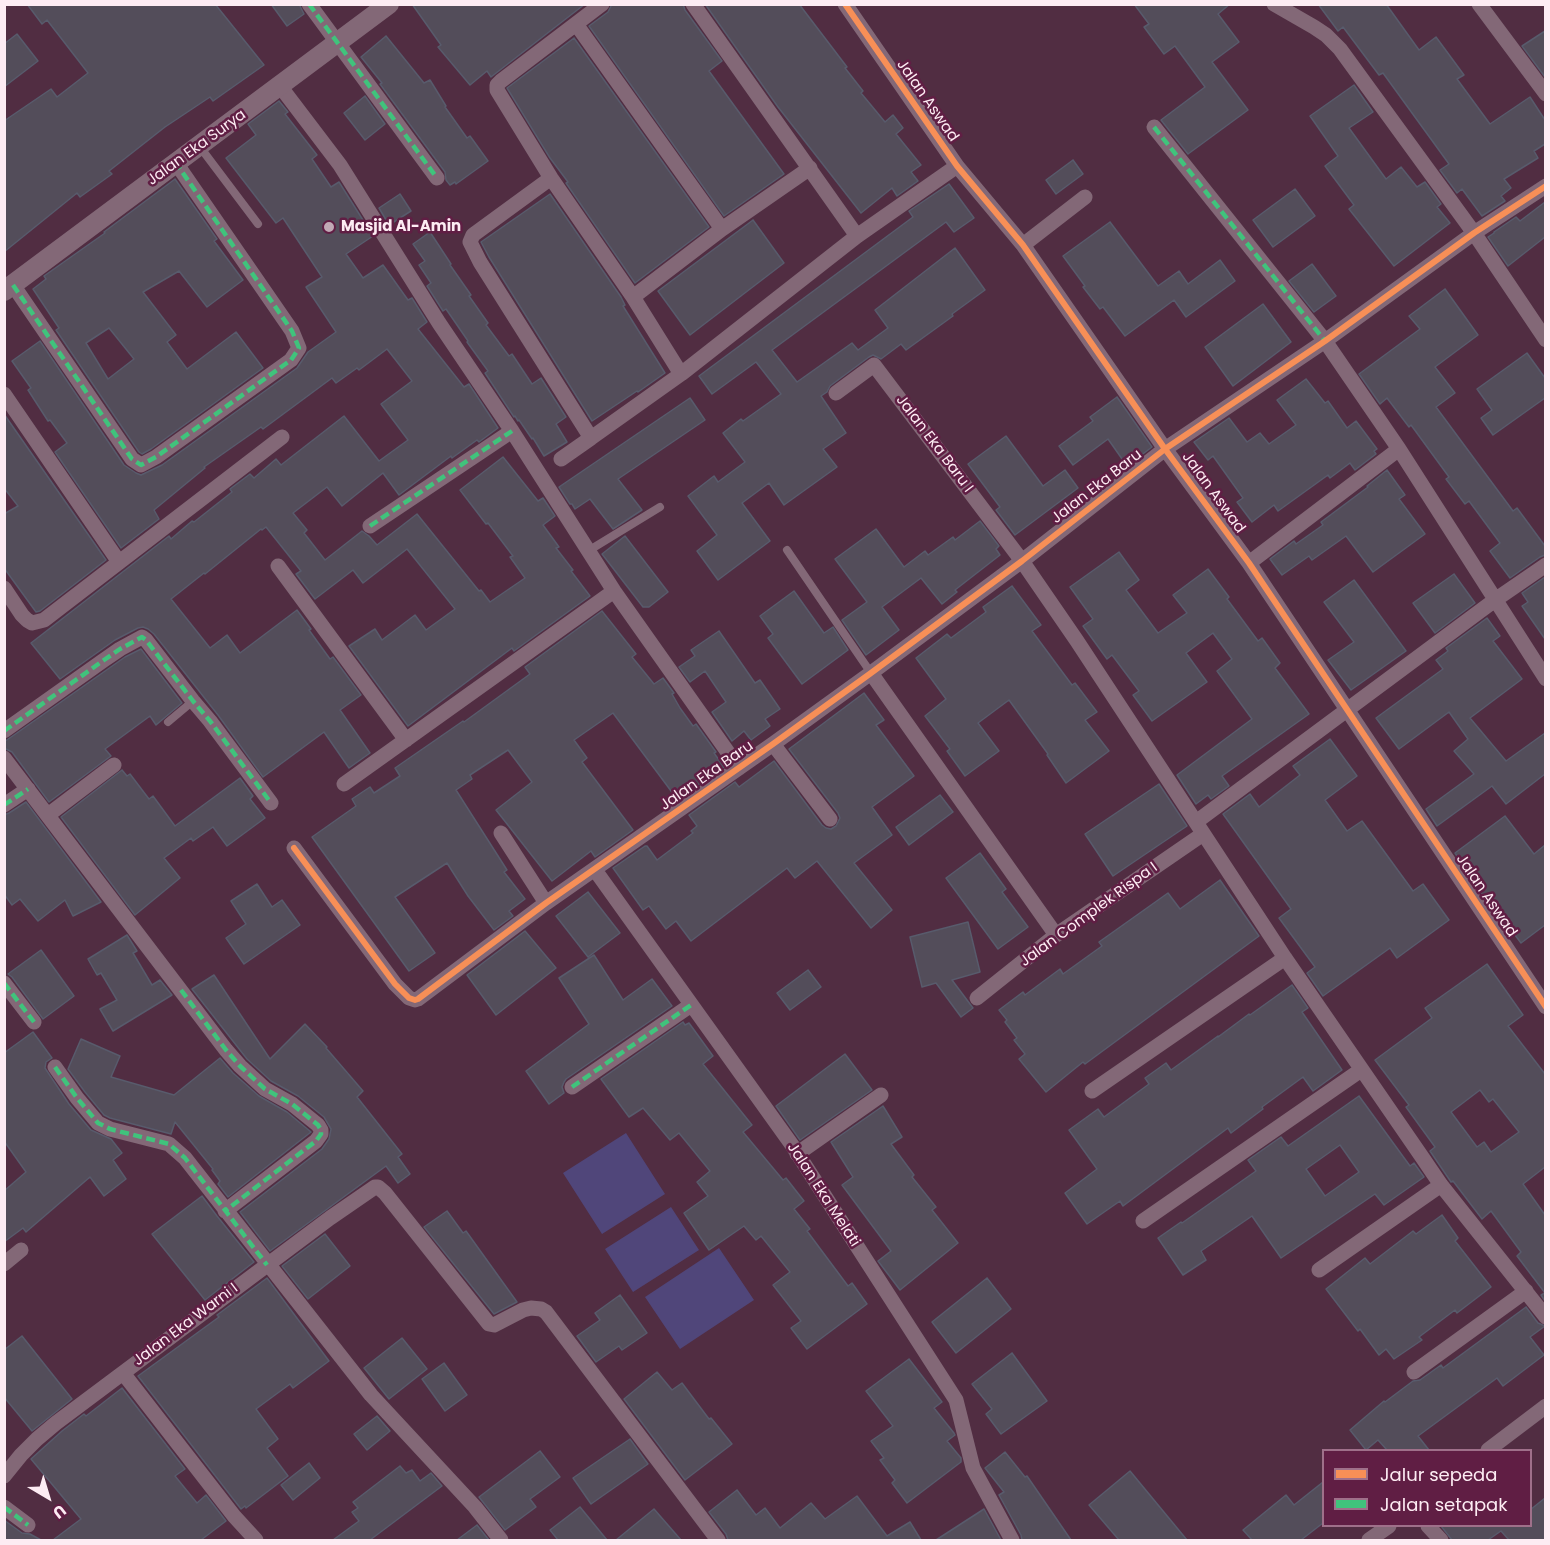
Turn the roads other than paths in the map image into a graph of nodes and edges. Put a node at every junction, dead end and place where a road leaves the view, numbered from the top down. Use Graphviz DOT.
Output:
graph roads {
  1 [pos="309,4"];
  2 [pos="389,4"];
  3 [pos="602,4"];
  4 [pos="693,4"];
  5 [pos="845,4"];
  6 [pos="1274,4"];
  7 [pos="1479,4"];
  8 [pos="576,24"];
  9 [pos="337,43"];
  10 [pos="280,86"];
  11 [pos="1545,94"];
  12 [pos="1154,127"];
  13 [pos="200,147"];
  14 [pos="176,163"];
  15 [pos="957,166"];
  16 [pos="810,168"];
  17 [pos="437,178"];
  18 [pos="551,178"];
  19 [pos="1545,186"];
  20 [pos="1085,197"];
  21 [pos="258,224"];
  22 [pos="722,229"];
  23 [pos="1474,233"];
  24 [pos="857,236"];
  25 [pos="1023,245"];
  26 [pos="9,288"];
  27 [pos="633,297"];
  28 [pos="1545,340"];
  29 [pos="1325,341"];
  30 [pos="681,374"];
  31 [pos="836,393"];
  32 [pos="4,394"];
  33 [pos="9,410"];
  34 [pos="512,431"];
  35 [pos="282,437"];
  36 [pos="591,438"];
  37 [pos="1165,449"];
  38 [pos="1399,449"];
  39 [pos="561,459"];
  40 [pos="660,507"];
  41 [pos="370,526"];
  42 [pos="588,550"];
  43 [pos="787,550"];
  44 [pos="1022,561"];
  45 [pos="119,562"];
  46 [pos="1250,563"];
  47 [pos="1545,565"];
  48 [pos="278,566"];
  49 [pos="4,588"];
  50 [pos="614,591"];
  51 [pos="1495,600"];
  52 [pos="871,673"];
  53 [pos="1545,679"];
  54 [pos="193,701"];
  55 [pos="1348,710"];
  56 [pos="168,722"];
  57 [pos="4,731"];
  58 [pos="406,740"];
  59 [pos="773,744"];
  60 [pos="4,758"];
  61 [pos="114,765"];
  62 [pos="738,768"];
  63 [pos="345,784"];
  64 [pos="28,789"];
  65 [pos="271,802"];
  66 [pos="4,805"];
  67 [pos="48,815"];
  68 [pos="830,819"];
  69 [pos="1199,828"];
  70 [pos="501,833"];
  71 [pos="294,848"];
  72 [pos="595,870"];
  73 [pos="546,903"];
  74 [pos="1056,935"];
  75 [pos="1285,958"];
  76 [pos="4,983"];
  77 [pos="977,998"];
  78 [pos="691,1005"];
  79 [pos="1545,1007"];
  80 [pos="34,1022"];
  81 [pos="55,1067"];
  82 [pos="1361,1070"];
  83 [pos="572,1087"];
  84 [pos="1092,1090"];
  85 [pos="881,1095"];
  86 [pos="797,1154"];
  87 [pos="1442,1185"];
  88 [pos="225,1211"];
  89 [pos="1143,1221"];
  90 [pos="21,1251"];
  91 [pos="4,1264"];
  92 [pos="267,1264"];
  93 [pos="1319,1270"];
  94 [pos="1526,1291"];
  95 [pos="1545,1317"];
  96 [pos="1414,1372"];
  97 [pos="123,1373"];
  98 [pos="1545,1406"];
  99 [pos="1489,1449"];
  100 [pos="4,1476"];
  101 [pos="4,1507"];
  102 [pos="28,1525"];
  103 [pos="1388,1527"];
  104 [pos="1429,1527"];
  105 [pos="256,1540"];
  106 [pos="501,1540"];
  107 [pos="718,1540"];
  108 [pos="1012,1540"];
  109 [pos="1369,1540"];
  110 [pos="1441,1540"];
  1 -- 9 [label="street"];
  2 -- 9 [label="street, Jalan Eka Surya"];
  3 -- 8 [label="street"];
  4 -- 16 [label="street"];
  5 -- 15 [label="street, Jalan Aswad"];
  6 -- 23 [label="street"];
  7 -- 11 [label="street"];
  8 -- 18 [label="street"];
  8 -- 22 [label="street"];
  9 -- 10 [label="street, Jalan Eka Surya"];
  9 -- 17 [label="street"];
  10 -- 13 [label="street, Jalan Eka Surya"];
  10 -- 34 [label="street"];
  12 -- 29 [label="street"];
  13 -- 14 [label="street, Jalan Eka Surya"];
  13 -- 21 [label="lane"];
  14 -- 26 [label="street, Jalan Eka Surya"];
  14 -- 26 [label="street"];
  15 -- 24 [label="street"];
  15 -- 25 [label="street, Jalan Aswad"];
  16 -- 22 [label="street"];
  16 -- 24 [label="street"];
  18 -- 27 [label="street"];
  18 -- 36 [label="street"];
  19 -- 23 [label="street, Jalan Eka Baru"];
  20 -- 25 [label="street"];
  22 -- 27 [label="street"];
  23 -- 28 [label="street"];
  23 -- 29 [label="street, Jalan Eka Baru"];
  24 -- 30 [label="street"];
  25 -- 37 [label="street, Jalan Aswad"];
  27 -- 30 [label="street"];
  29 -- 37 [label="street, Jalan Eka Baru"];
  29 -- 38 [label="street"];
  30 -- 36 [label="street"];
  31 -- 44 [label="street, Jalan Eka Baru I"];
  32 -- 33 [label="street"];
  33 -- 45 [label="street"];
  34 -- 41 [label="street"];
  34 -- 42 [label="street"];
  35 -- 45 [label="street"];
  36 -- 39 [label="street"];
  37 -- 44 [label="street, Jalan Eka Baru"];
  37 -- 46 [label="street, Jalan Aswad"];
  38 -- 46 [label="street"];
  38 -- 51 [label="street"];
  40 -- 42 [label="lane"];
  42 -- 50 [label="street"];
  43 -- 52 [label="lane"];
  44 -- 52 [label="street, Jalan Eka Baru"];
  44 -- 69 [label="street"];
  45 -- 49 [label="street"];
  46 -- 55 [label="street, Jalan Aswad"];
  47 -- 51 [label="street, Jalan Complek Rispa I"];
  48 -- 58 [label="street"];
  50 -- 58 [label="street"];
  50 -- 62 [label="street"];
  51 -- 53 [label="street"];
  51 -- 55 [label="street, Jalan Complek Rispa I"];
  52 -- 59 [label="street, Jalan Eka Baru"];
  52 -- 74 [label="street"];
  54 -- 56 [label="lane"];
  54 -- 57 [label="street"];
  54 -- 65 [label="street"];
  55 -- 69 [label="street, Jalan Complek Rispa I"];
  55 -- 79 [label="street, Jalan Aswad"];
  58 -- 63 [label="street"];
  59 -- 62 [label="street, Jalan Eka Baru"];
  59 -- 68 [label="street"];
  60 -- 64 [label="street"];
  61 -- 67 [label="street"];
  62 -- 72 [label="street, Jalan Eka Baru"];
  64 -- 66 [label="street"];
  64 -- 67 [label="street"];
  67 -- 88 [label="street"];
  69 -- 74 [label="street, Jalan Complek Rispa I"];
  69 -- 75 [label="street"];
  70 -- 73 [label="street"];
  71 -- 73 [label="street, Jalan Eka Baru"];
  72 -- 73 [label="street, Jalan Eka Baru"];
  72 -- 78 [label="street, Jalan Eka Melati"];
  74 -- 77 [label="street, Jalan Complek Rispa I"];
  75 -- 82 [label="street"];
  75 -- 84 [label="street"];
  76 -- 80 [label="street"];
  78 -- 83 [label="street"];
  78 -- 86 [label="street, Jalan Eka Melati"];
  81 -- 88 [label="street"];
  82 -- 87 [label="street"];
  82 -- 89 [label="street"];
  85 -- 86 [label="street"];
  86 -- 108 [label="street, Jalan Eka Melati"];
  87 -- 93 [label="street"];
  87 -- 94 [label="street"];
  88 -- 92 [label="street"];
  90 -- 91 [label="street"];
  92 -- 97 [label="street, Jalan Eka Warni I"];
  92 -- 106 [label="street"];
  92 -- 107 [label="street, Jalan Eka Warni I"];
  94 -- 95 [label="street"];
  94 -- 96 [label="street"];
  97 -- 100 [label="street, Jalan Eka Warni I"];
  97 -- 105 [label="street"];
  98 -- 99 [label="street"];
  101 -- 102 [label="street"];
  103 -- 109 [label="street"];
  104 -- 110 [label="street"];
}
